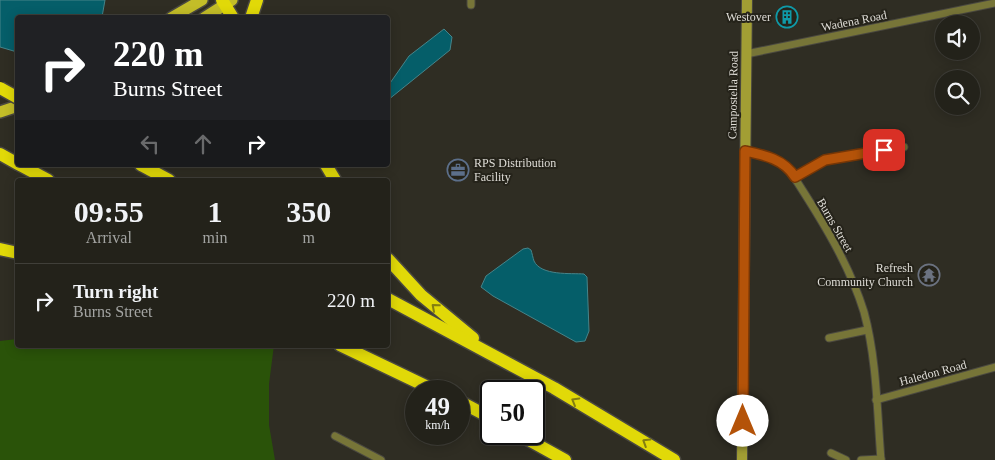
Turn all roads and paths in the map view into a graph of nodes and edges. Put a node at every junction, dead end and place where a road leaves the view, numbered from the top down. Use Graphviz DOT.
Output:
graph roads {
  1 [pos="202,0"];
  2 [pos="258,0"];
  3 [pos="747,0"];
  4 [pos="226,2"];
  5 [pos="995,4"];
  6 [pos="176,15"];
  7 [pos="208,15"];
  8 [pos="232,15"];
  9 [pos="252,15"];
  10 [pos="746,54"];
  11 [pos="0,88"];
  12 [pos="15,90"];
  13 [pos="0,95"];
  14 [pos="15,96"];
  15 [pos="15,107"];
  16 [pos="0,112"];
  17 [pos="904,147"];
  18 [pos="745,151"];
  19 [pos="0,154"];
  20 [pos="15,162"];
  21 [pos="24,167"];
  22 [pos="145,167"];
  23 [pos="327,167"];
  24 [pos="795,177"];
  25 [pos="44,178"];
  26 [pos="164,178"];
  27 [pos="334,178"];
  28 [pos="0,249"];
  29 [pos="15,252"];
  30 [pos="390,261"];
  31 [pos="390,300"];
  32 [pos="867,330"];
  33 [pos="829,338"];
  34 [pos="346,348"];
  35 [pos="360,348"];
  36 [pos="500,359"];
  37 [pos="995,368"];
  38 [pos="413,380"];
  39 [pos="419,380"];
  40 [pos="876,400"];
  41 [pos="335,436"];
  42 [pos="538,445"];
  43 [pos="831,454"];
  44 [pos="881,459"];
  45 [pos="381,460"];
  46 [pos="565,460"];
  47 [pos="674,460"];
  48 [pos="742,460"];
  49 [pos="846,460"];
  50 [pos="861,460"];
  1 -- 6 [label="main road"];
  2 -- 9 [label="highway"];
  3 -- 10 [label="main road, Campostella Road"];
  4 -- 7 [label="main road"];
  4 -- 8 [label="highway"];
  5 -- 10 [label="street, Wadena Road"];
  10 -- 18 [label="main road, Campostella Road"];
  11 -- 14 [label="highway, bridge"];
  12 -- 13 [label="main road"];
  15 -- 16 [label="main road"];
  17 -- 24 [label="street"];
  18 -- 24 [label="street, Burns Street"];
  18 -- 48 [label="main road, Campostella Road"];
  19 -- 20 [label="highway"];
  21 -- 25 [label="highway"];
  22 -- 26 [label="highway"];
  23 -- 27 [label="highway"];
  24 -- 32 [label="street, Burns Street"];
  28 -- 29 [label="highway"];
  36 -- 30 [label="highway, one-way"];
  31 -- 36 [label="highway"];
  32 -- 33 [label="street"];
  32 -- 40 [label="street, Burns Street"];
  34 -- 38 [label="highway"];
  35 -- 39 [label="highway"];
  47 -- 36 [label="highway, one-way"];
  37 -- 40 [label="street, Haledon Road"];
  40 -- 44 [label="street, Burns Street"];
  41 -- 45 [label="street"];
  42 -- 46 [label="highway"];
  43 -- 49 [label="street"];
  44 -- 50 [label="street"];
}
